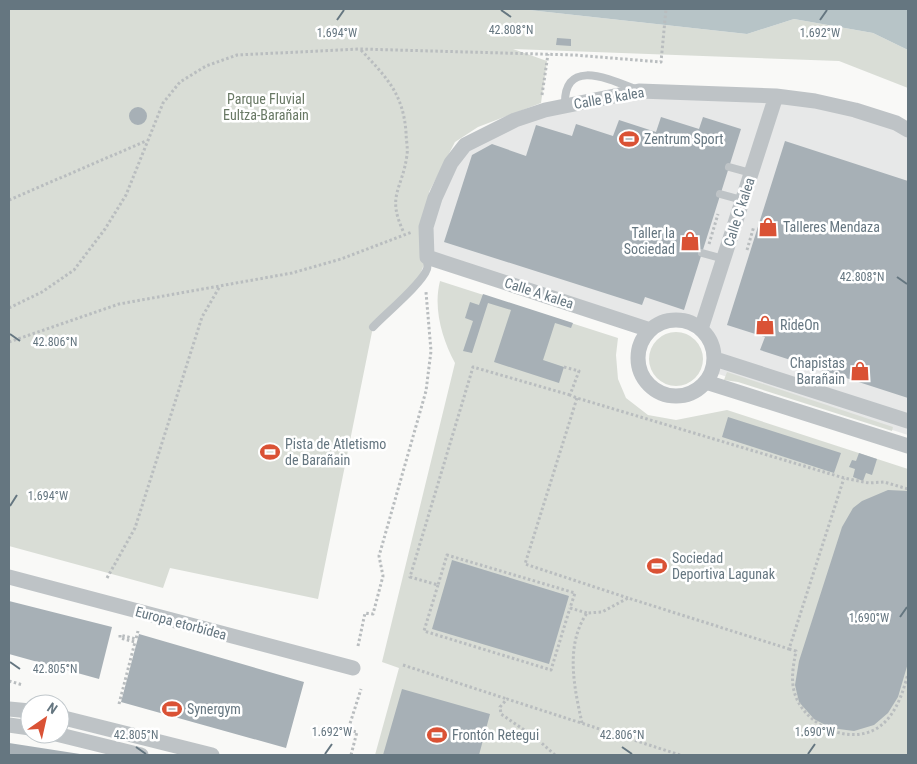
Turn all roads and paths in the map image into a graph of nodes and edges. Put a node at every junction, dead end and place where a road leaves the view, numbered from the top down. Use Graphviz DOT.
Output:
graph roads {
  1 [pos="666,9"];
  2 [pos="360,49"];
  3 [pos="548,54"];
  4 [pos="639,91"];
  5 [pos="776,96"];
  6 [pos="541,103"];
  7 [pos="566,106"];
  8 [pos="908,130"];
  9 [pos="146,141"];
  10 [pos="729,167"];
  11 [pos="751,173"];
  12 [pos="720,194"];
  13 [pos="9,200"];
  14 [pos="742,200"];
  15 [pos="718,214"];
  16 [pos="754,226"];
  17 [pos="418,231"];
  18 [pos="404,233"];
  19 [pos="705,250"];
  20 [pos="746,250"];
  21 [pos="724,259"];
  22 [pos="427,263"];
  23 [pos="221,285"];
  24 [pos="9,308"];
  25 [pos="373,327"];
  26 [pos="701,329"];
  27 [pos="650,330"];
  28 [pos="9,342"];
  29 [pos="715,359"];
  30 [pos="564,367"];
  31 [pos="706,382"];
  32 [pos="570,396"];
  33 [pos="577,398"];
  34 [pos="908,421"];
  35 [pos="908,446"];
  36 [pos="844,478"];
  37 [pos="908,489"];
  38 [pos="9,577"];
  39 [pos="107,578"];
  40 [pos="438,585"];
  41 [pos="628,598"];
  42 [pos="570,608"];
  43 [pos="587,613"];
  44 [pos="138,631"];
  45 [pos="358,646"];
  46 [pos="789,649"];
  47 [pos="404,665"];
  48 [pos="353,668"];
  49 [pos="908,674"];
  50 [pos="9,681"];
  51 [pos="23,685"];
  52 [pos="361,689"];
  53 [pos="507,699"];
  54 [pos="119,704"];
  55 [pos="70,720"];
  56 [pos="582,723"];
  57 [pos="70,740"];
  58 [pos="95,750"];
  59 [pos="141,755"];
  60 [pos="212,755"];
  61 [pos="351,755"];
  62 [pos="555,755"];
  63 [pos="680,755"];
  1 -- 3 [label="path"];
  2 -- 3 [label="path"];
  2 -- 9 [label="path"];
  2 -- 18 [label="path"];
  3 -- 6 [label="path"];
  4 -- 5 [label="street, Calle B kalea"];
  4 -- 7 [label="street, Calle B kalea"];
  4 -- 7 [label="lane"];
  5 -- 8 [label="street, Calle B kalea"];
  5 -- 11 [label="street, Calle C kalea"];
  7 -- 22 [label="street, Calle B kalea"];
  9 -- 13 [label="path"];
  9 -- 24 [label="path"];
  10 -- 11 [label="lane"];
  11 -- 14 [label="street, Calle C kalea"];
  12 -- 14 [label="lane"];
  14 -- 21 [label="street, Calle C kalea"];
  15 -- 19 [label="path"];
  16 -- 20 [label="path"];
  17 -- 18 [label="path"];
  18 -- 23 [label="path"];
  19 -- 21 [label="lane"];
  21 -- 26 [label="street, Calle C kalea"];
  22 -- 25 [label="lane"];
  22 -- 27 [label="street, Calle A kalea"];
  22 -- 45 [label="path"];
  23 -- 28 [label="path"];
  23 -- 39 [label="path"];
  26 -- 27 [label="street"];
  26 -- 29 [label="street"];
  27 -- 31 [label="street"];
  29 -- 31 [label="street"];
  29 -- 34 [label="street"];
  30 -- 32 [label="path"];
  31 -- 35 [label="street"];
  32 -- 33 [label="path"];
  32 -- 40 [label="path"];
  33 -- 36 [label="path"];
  33 -- 41 [label="path"];
  36 -- 37 [label="path"];
  36 -- 46 [label="path"];
  38 -- 48 [label="street, Europa etorbidea"];
  40 -- 42 [label="path"];
  40 -- 42 [label="path"];
  41 -- 43 [label="path"];
  41 -- 46 [label="path"];
  42 -- 43 [label="path"];
  43 -- 56 [label="path"];
  44 -- 54 [label="path"];
  46 -- 49 [label="path"];
  47 -- 53 [label="path"];
  50 -- 51 [label="path"];
  52 -- 61 [label="path"];
  53 -- 56 [label="path"];
  53 -- 62 [label="path"];
  55 -- 60 [label="street"];
  56 -- 63 [label="path"];
  57 -- 58 [label="street"];
  58 -- 59 [label="street"];
}
